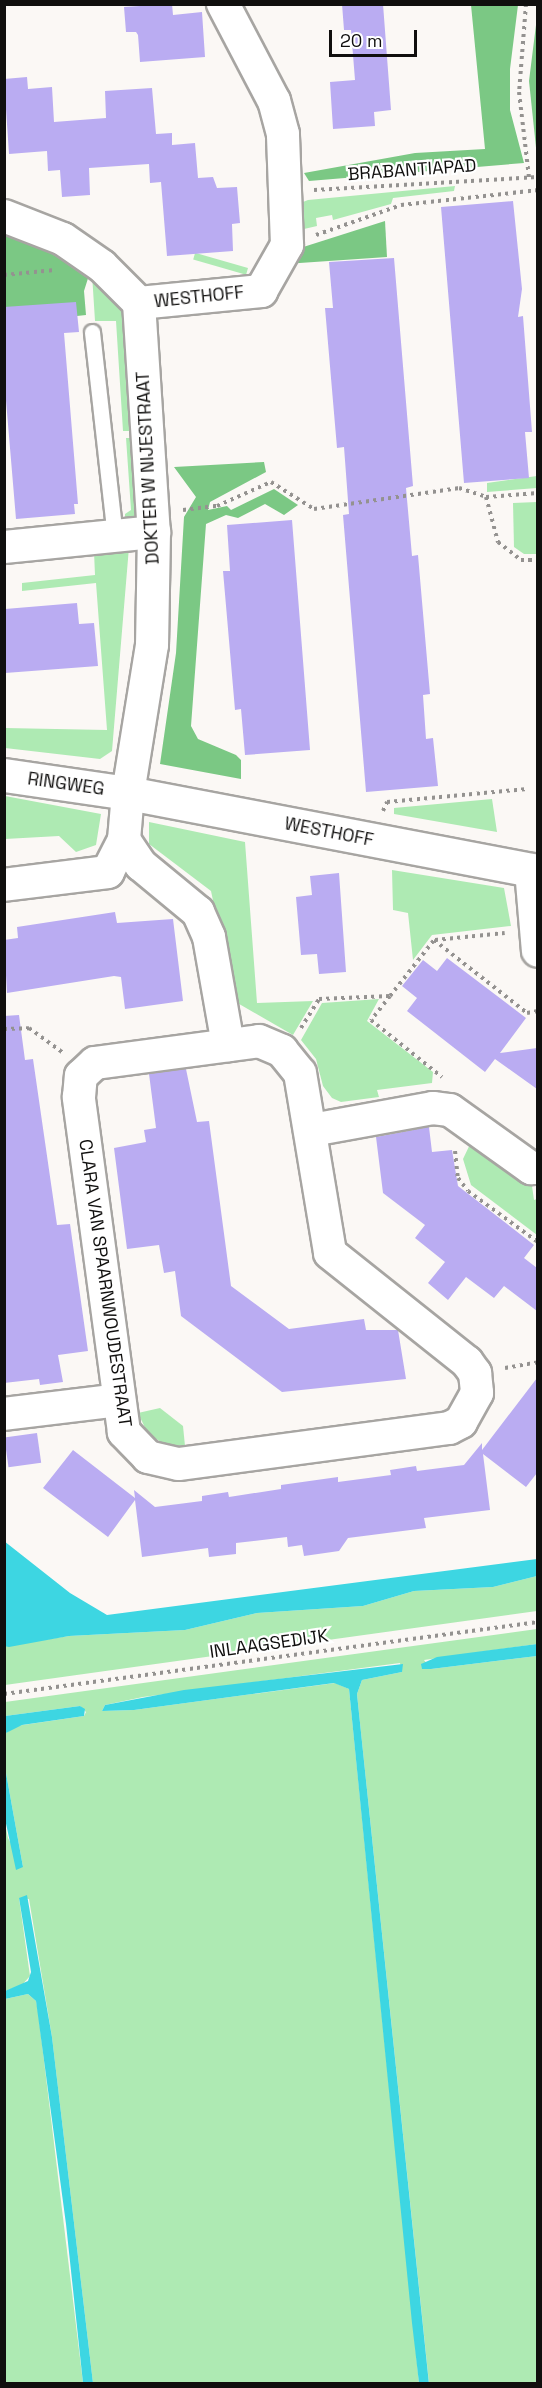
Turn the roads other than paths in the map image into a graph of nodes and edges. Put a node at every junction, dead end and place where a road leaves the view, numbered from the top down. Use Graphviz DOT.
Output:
graph roads {
  1 [pos="223,4"];
  2 [pos="4,216"];
  3 [pos="139,303"];
  4 [pos="92,332"];
  5 [pos="153,523"];
  6 [pos="115,536"];
  7 [pos="4,547"];
  8 [pos="4,775"];
  9 [pos="128,793"];
  10 [pos="124,840"];
  11 [pos="534,871"];
  12 [pos="4,885"];
  13 [pos="537,940"];
  14 [pos="228,1045"];
  15 [pos="312,1130"];
  16 [pos="537,1168"];
  17 [pos="119,1400"];
  18 [pos="4,1414"];
  1 -- 3 [label="street, WESTHOFF"];
  2 -- 3 [label="street"];
  3 -- 5 [label="street, DOKTER W NIJESTRAAT"];
  4 -- 6 [label="lane"];
  5 -- 6 [label="street"];
  5 -- 9 [label="street, DOKTER W NIJESTRAAT"];
  6 -- 7 [label="street"];
  8 -- 9 [label="street, RINGWEG"];
  9 -- 10 [label="street"];
  9 -- 11 [label="street, WESTHOFF"];
  10 -- 12 [label="street"];
  10 -- 14 [label="street"];
  11 -- 13 [label="street"];
  14 -- 15 [label="street, CLARA VAN SPAARNWOUDESTRAAT"];
  14 -- 17 [label="street, CLARA VAN SPAARNWOUDESTRAAT"];
  15 -- 16 [label="street"];
  15 -- 17 [label="street, CLARA VAN SPAARNWOUDESTRAAT"];
  17 -- 18 [label="street"];
}
